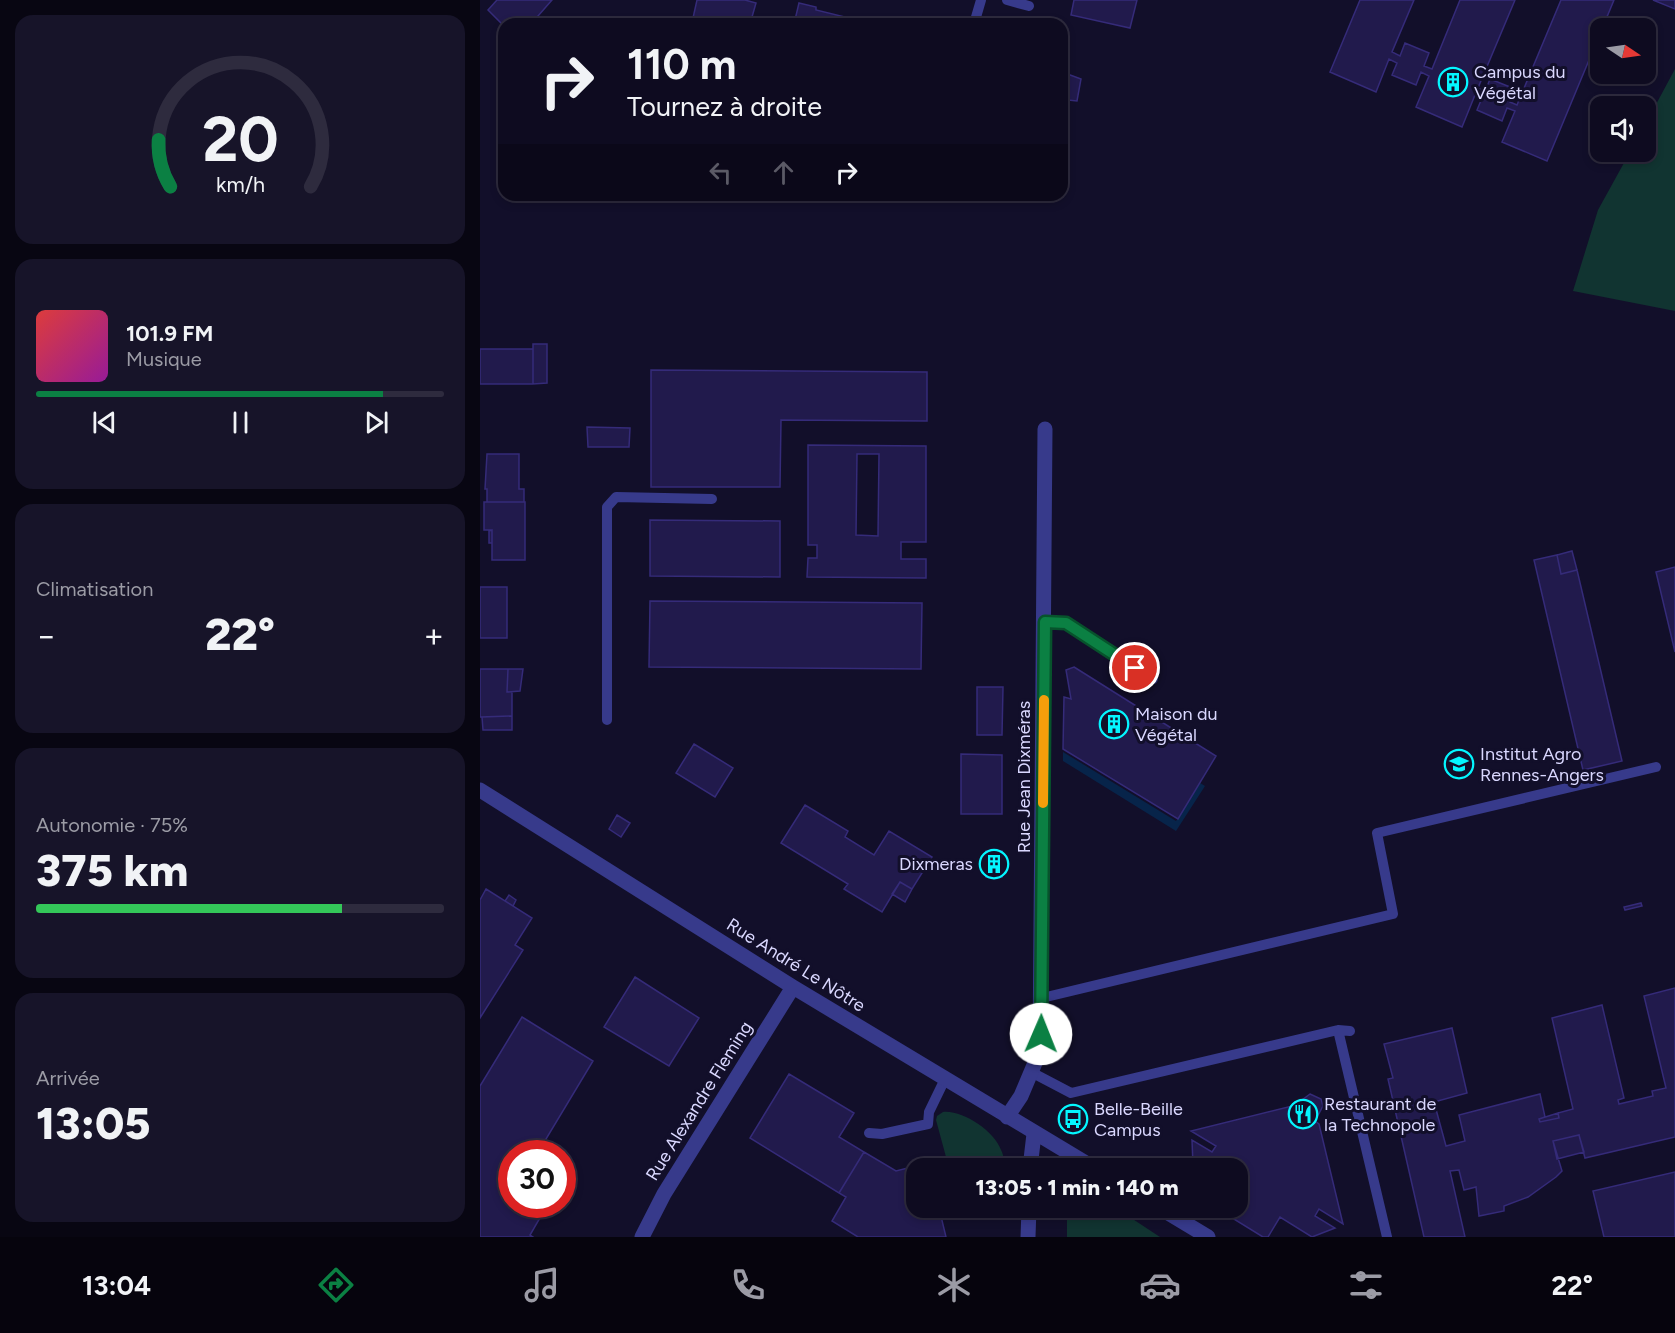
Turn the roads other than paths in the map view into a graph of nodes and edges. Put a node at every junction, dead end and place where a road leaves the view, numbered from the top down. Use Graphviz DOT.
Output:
graph roads {
  1 [pos="981,0"];
  2 [pos="1007,0"];
  3 [pos="1029,6"];
  4 [pos="976,18"];
  5 [pos="1045,429"];
  6 [pos="712,499"];
  7 [pos="1045,622"];
  8 [pos="1153,679"];
  9 [pos="608,720"];
  10 [pos="1656,767"];
  11 [pos="480,790"];
  12 [pos="793,987"];
  13 [pos="1042,998"];
  14 [pos="1338,1030"];
  15 [pos="1350,1030"];
  16 [pos="1031,1072"];
  17 [pos="945,1079"];
  18 [pos="1007,1117"];
  19 [pos="869,1132"];
  20 [pos="1034,1134"];
  21 [pos="1031,1158"];
  22 [pos="1076,1158"];
  23 [pos="1029,1218"];
  24 [pos="1177,1218"];
  25 [pos="642,1237"];
  26 [pos="1028,1237"];
  27 [pos="1208,1237"];
  28 [pos="1387,1237"];
  1 -- 4 [label="lane"];
  2 -- 3 [label="lane"];
  5 -- 7 [label="street, Rue Jean Dixméras"];
  6 -- 9 [label="lane"];
  7 -- 8 [label="lane"];
  7 -- 13 [label="street, Rue Jean Dixméras"];
  10 -- 13 [label="lane"];
  11 -- 12 [label="street, Rue André Le Nôtre"];
  12 -- 17 [label="street, Rue André Le Nôtre"];
  12 -- 25 [label="street, Rue Alexandre Fleming"];
  13 -- 16 [label="street, Rue Jean Dixméras"];
  14 -- 15 [label="lane"];
  14 -- 16 [label="lane"];
  14 -- 28 [label="lane"];
  16 -- 18 [label="street, Rue Jean Dixméras"];
  17 -- 18 [label="street, Rue André Le Nôtre"];
  17 -- 19 [label="lane"];
  18 -- 20 [label="street, Rue André Le Nôtre"];
  20 -- 21 [label="street"];
  20 -- 22 [label="street, Rue André Le Nôtre"];
  23 -- 26 [label="street"];
  24 -- 27 [label="street"];
}
